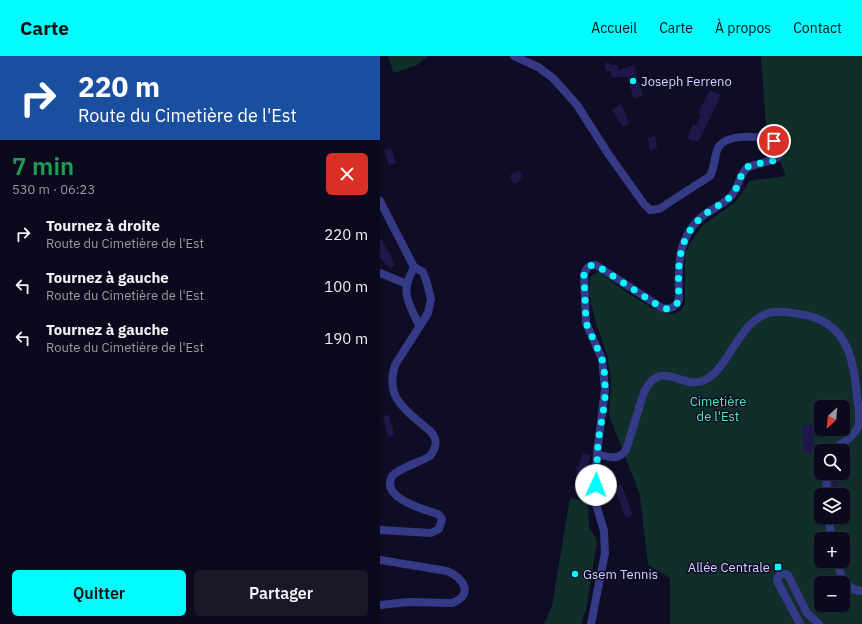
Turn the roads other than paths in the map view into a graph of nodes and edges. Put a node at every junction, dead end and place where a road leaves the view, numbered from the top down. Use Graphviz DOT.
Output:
graph roads {
  1 [pos="514,56"];
  2 [pos="380,201"];
  3 [pos="414,267"];
  4 [pos="380,274"];
  5 [pos="407,284"];
  6 [pos="419,325"];
  7 [pos="841,444"];
  8 [pos="597,454"];
  9 [pos="380,530"];
  10 [pos="380,560"];
  11 [pos="840,568"];
  12 [pos="862,591"];
  13 [pos="380,605"];
  14 [pos="591,624"];
  15 [pos="800,624"];
  16 [pos="819,624"];
  1 -- 8 [label="street"];
  2 -- 3 [label="street"];
  3 -- 5 [label="street"];
  3 -- 6 [label="street"];
  4 -- 5 [label="street"];
  5 -- 6 [label="street"];
  6 -- 9 [label="street"];
  7 -- 8 [label="street"];
  8 -- 14 [label="street"];
  10 -- 13 [label="street"];
  11 -- 12 [label="street"];
  15 -- 16 [label="street"];
}
